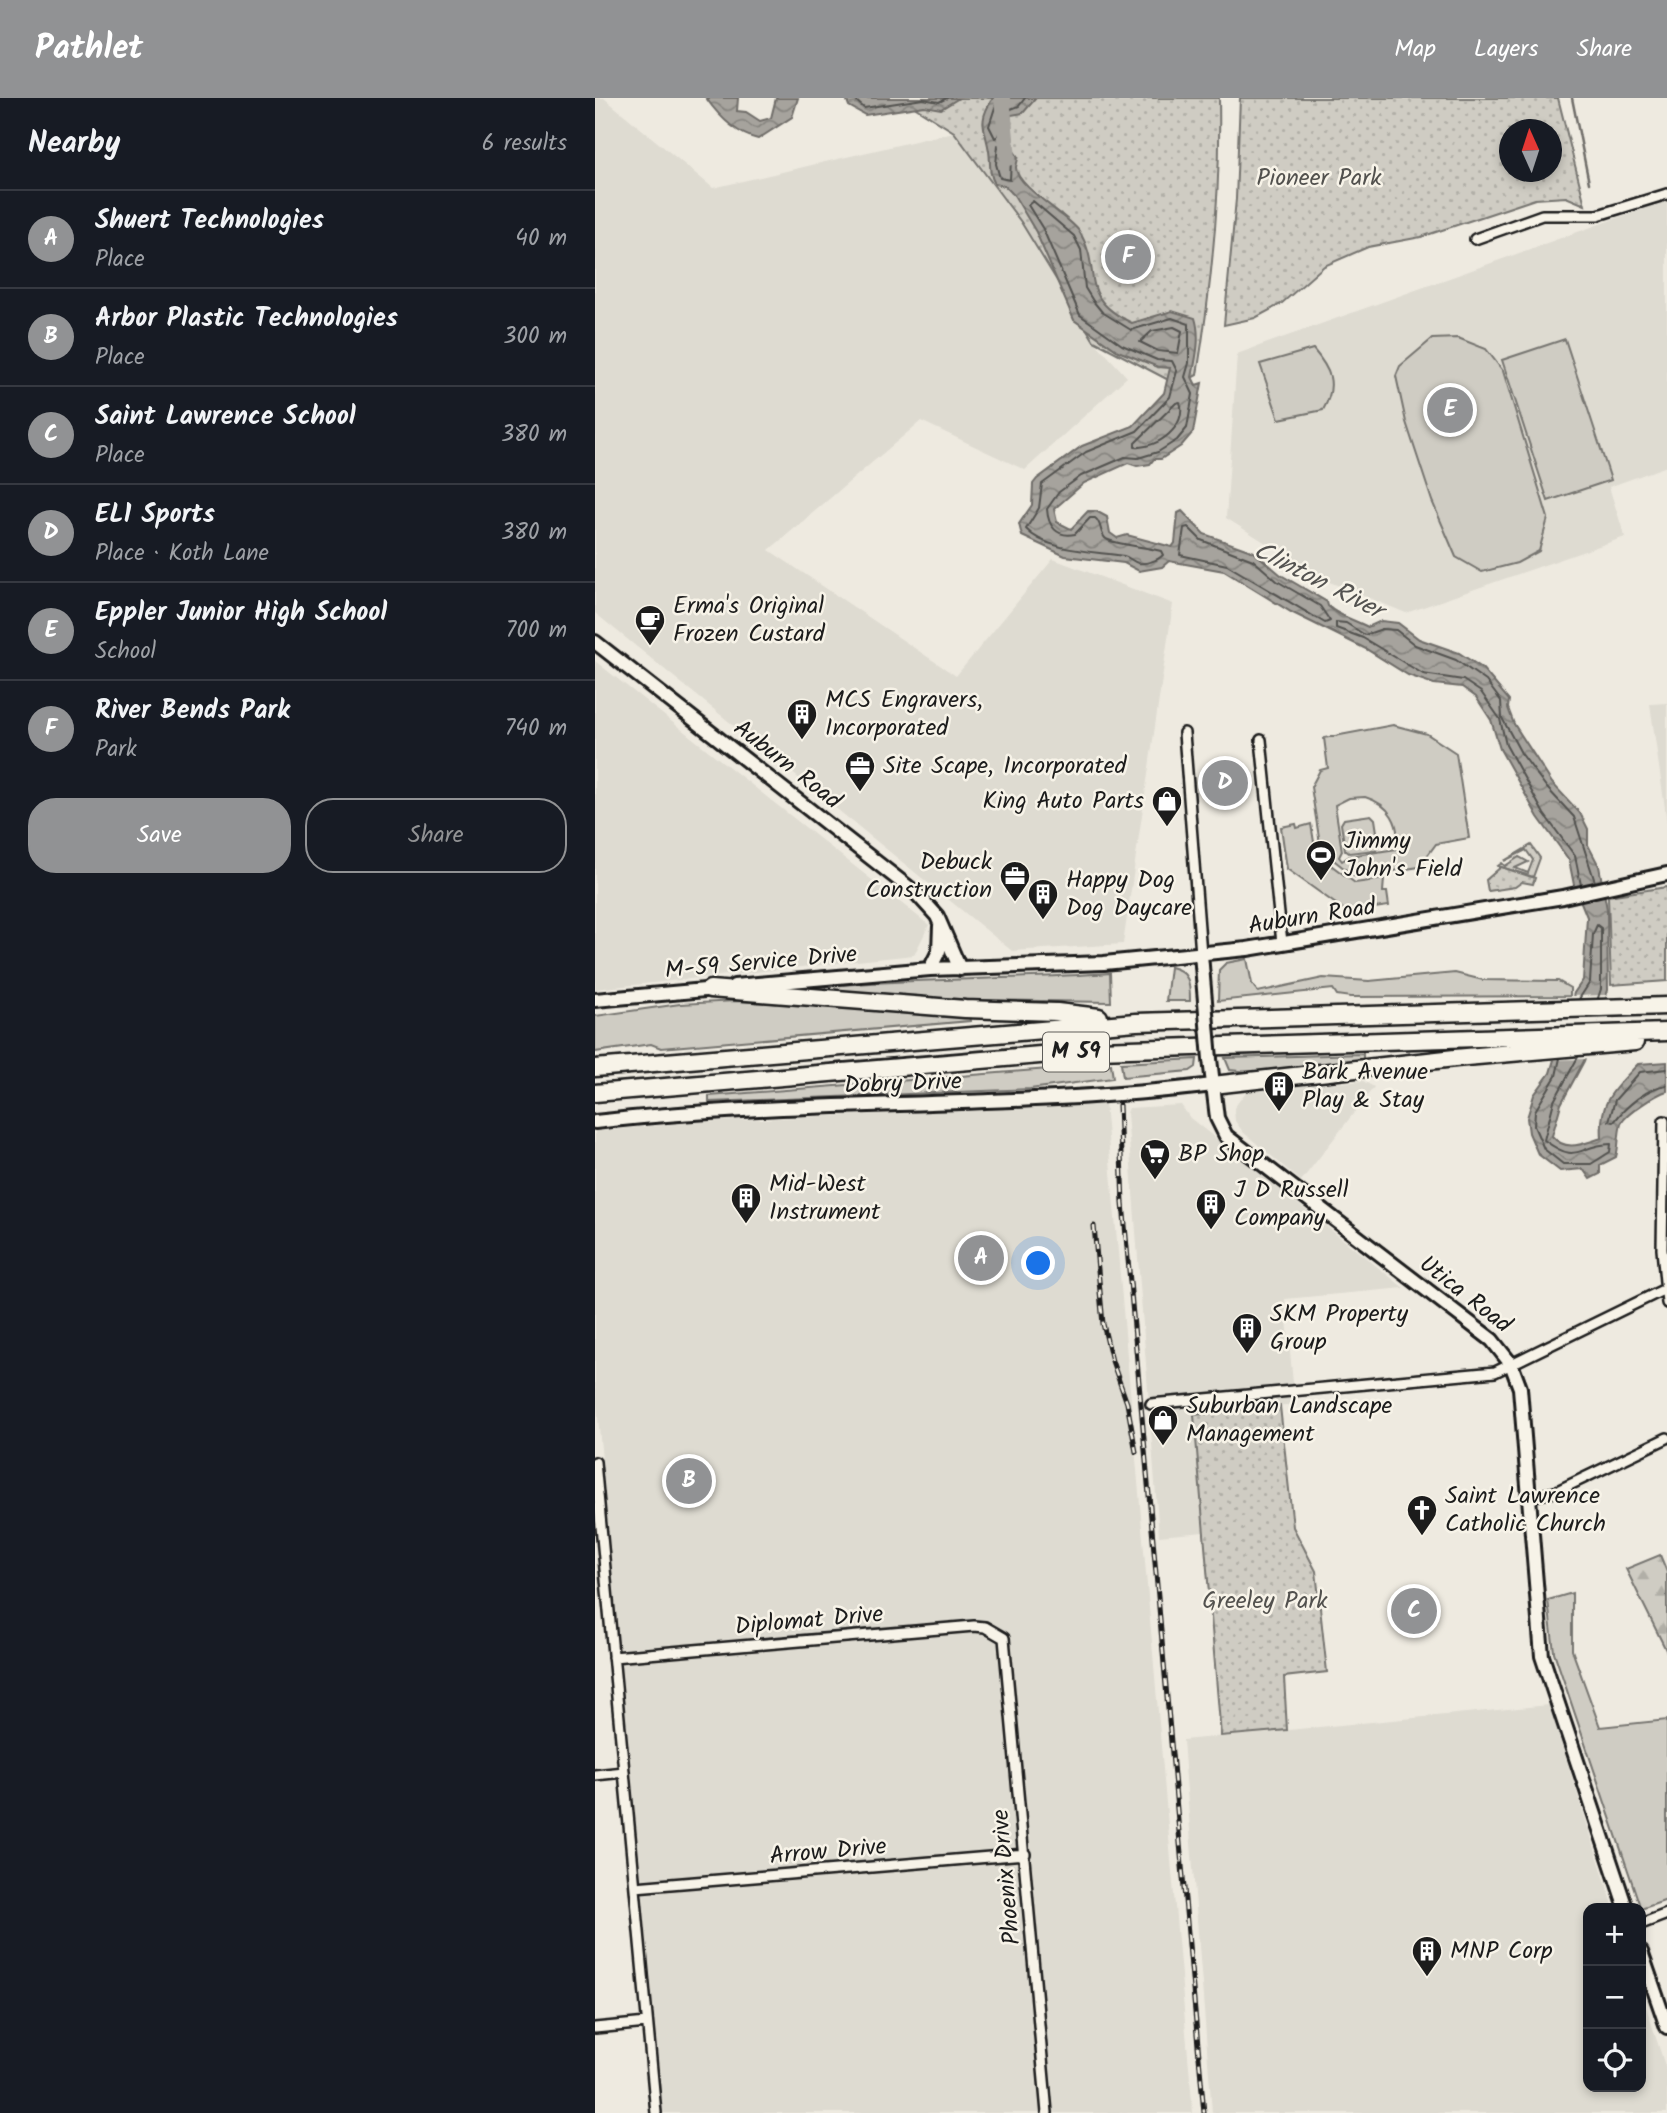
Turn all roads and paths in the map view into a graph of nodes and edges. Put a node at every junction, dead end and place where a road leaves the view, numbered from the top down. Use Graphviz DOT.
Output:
graph roads {
  1 [pos="1667,194"];
  2 [pos="1475,239"];
  3 [pos="597,647"];
  4 [pos="1184,733"];
  5 [pos="1261,740"];
  6 [pos="1667,874"];
  7 [pos="940,923"];
  8 [pos="1282,943"];
  9 [pos="1201,954"];
  10 [pos="930,969"];
  11 [pos="960,969"];
  12 [pos="710,989"];
  13 [pos="595,1000"];
  14 [pos="1667,1006"];
  15 [pos="1136,1022"];
  16 [pos="1667,1032"];
  17 [pos="1667,1038"];
  18 [pos="1593,1041"];
  19 [pos="1555,1043"];
  20 [pos="595,1068"];
  21 [pos="1213,1085"];
  22 [pos="595,1093"];
  23 [pos="1664,1121"];
  24 [pos="595,1122"];
  25 [pos="1665,1289"];
  26 [pos="1667,1303"];
  27 [pos="1511,1364"];
  28 [pos="1151,1404"];
  29 [pos="1667,1438"];
  30 [pos="595,1462"];
  31 [pos="1528,1497"];
  32 [pos="598,1528"];
  33 [pos="1004,1638"];
  34 [pos="613,1657"];
  35 [pos="624,1772"];
  36 [pos="595,1775"];
  37 [pos="1025,1854"];
  38 [pos="635,1887"];
  39 [pos="1624,1903"];
  40 [pos="1667,1914"];
  41 [pos="1646,1922"];
  42 [pos="1646,1966"];
  43 [pos="647,2024"];
  44 [pos="1667,2027"];
  45 [pos="595,2028"];
  46 [pos="656,2113"];
  47 [pos="1047,2113"];
  1 -- 2 [label="street"];
  3 -- 7 [label="street, Auburn Road"];
  4 -- 9 [label="street"];
  5 -- 8 [label="street"];
  6 -- 8 [label="street, Auburn Road"];
  7 -- 10 [label="street"];
  7 -- 11 [label="street, Auburn Road"];
  8 -- 9 [label="street, Auburn Road"];
  9 -- 11 [label="street, Auburn Road"];
  9 -- 21 [label="street, Utica Road, bridge"];
  10 -- 11 [label="street, Auburn Road"];
  10 -- 12 [label="street, M-59 Service Drive"];
  12 -- 13 [label="street, M-59 Service Drive"];
  12 -- 15 [label="highway"];
  14 -- 15 [label="highway, M 59"];
  15 -- 20 [label="highway, M 59"];
  16 -- 18 [label="highway"];
  17 -- 18 [label="highway"];
  18 -- 19 [label="highway"];
  19 -- 21 [label="highway"];
  19 -- 22 [label="highway, M 59"];
  21 -- 24 [label="street, Dobry Drive"];
  21 -- 27 [label="street, Utica Road"];
  23 -- 25 [label="street"];
  25 -- 26 [label="street"];
  25 -- 27 [label="street"];
  27 -- 28 [label="street"];
  27 -- 31 [label="street, Utica Road"];
  29 -- 31 [label="street"];
  30 -- 32 [label="street"];
  31 -- 39 [label="street, Utica Road"];
  32 -- 34 [label="street"];
  33 -- 34 [label="street, Diplomat Drive"];
  33 -- 37 [label="street, Phoenix Drive"];
  34 -- 35 [label="street"];
  35 -- 36 [label="street"];
  35 -- 38 [label="street"];
  37 -- 38 [label="street, Arrow Drive"];
  37 -- 47 [label="street, Phoenix Drive"];
  38 -- 43 [label="street"];
  40 -- 41 [label="street"];
  42 -- 44 [label="street"];
  43 -- 45 [label="street"];
  43 -- 46 [label="street"];
}
